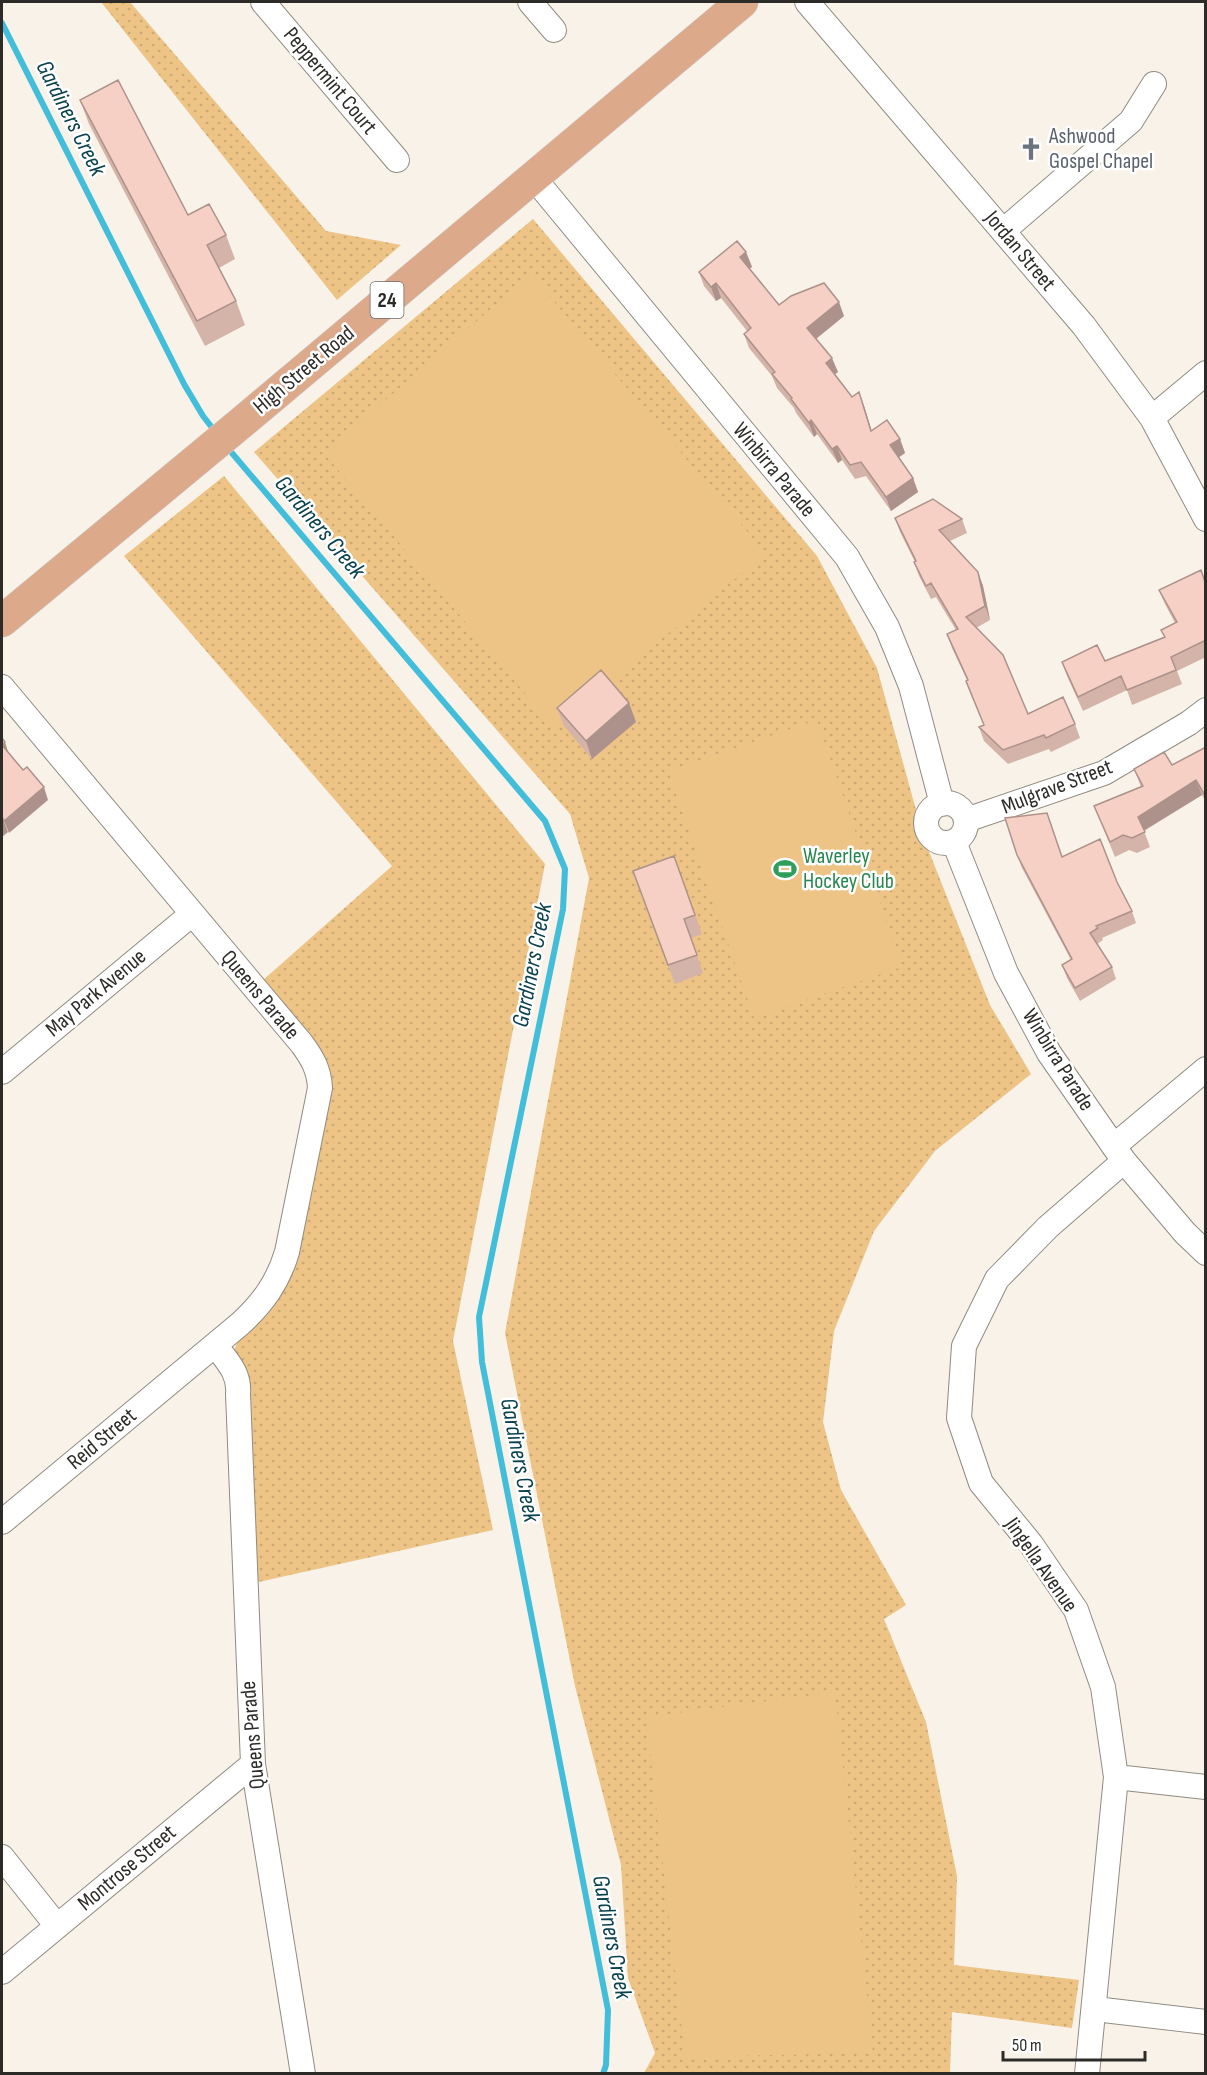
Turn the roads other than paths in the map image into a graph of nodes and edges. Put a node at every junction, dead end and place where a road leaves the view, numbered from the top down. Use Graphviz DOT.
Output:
graph roads {
  1 [pos="263,2"];
  2 [pos="530,2"];
  3 [pos="742,2"];
  4 [pos="807,2"];
  5 [pos="554,30"];
  6 [pos="1154,84"];
  7 [pos="397,160"];
  8 [pos="533,177"];
  9 [pos="1003,231"];
  10 [pos="1206,373"];
  11 [pos="1152,418"];
  12 [pos="1206,519"];
  13 [pos="3,616"];
  14 [pos="2,687"];
  15 [pos="1206,710"];
  16 [pos="942,804"];
  17 [pos="966,820"];
  18 [pos="954,842"];
  19 [pos="192,914"];
  20 [pos="1206,1069"];
  21 [pos="2,1072"];
  22 [pos="1119,1154"];
  23 [pos="1206,1253"];
  24 [pos="208,1350"];
  25 [pos="2,1522"];
  26 [pos="253,1764"];
  27 [pos="1116,1777"];
  28 [pos="1206,1787"];
  29 [pos="2,1857"];
  30 [pos="57,1926"];
  31 [pos="2,1972"];
  32 [pos="1095,2009"];
  33 [pos="1206,2022"];
  34 [pos="303,2073"];
  35 [pos="1087,2073"];
  1 -- 7 [label="street, Peppermint Court"];
  2 -- 5 [label="street"];
  3 -- 8 [label="main road, High Street Road / 24"];
  4 -- 9 [label="street, Jordan Street"];
  6 -- 9 [label="street"];
  8 -- 13 [label="main road, High Street Road / 24"];
  8 -- 16 [label="street, Winbirra Parade"];
  9 -- 11 [label="street, Jordan Street"];
  10 -- 11 [label="street"];
  11 -- 12 [label="street, Jordan Street"];
  14 -- 19 [label="street, Queens Parade"];
  15 -- 17 [label="street, Mulgrave Street"];
  16 -- 17 [label="street"];
  16 -- 18 [label="street"];
  17 -- 18 [label="street"];
  18 -- 22 [label="street, Winbirra Parade"];
  19 -- 21 [label="street, May Park Avenue"];
  19 -- 24 [label="street, Queens Parade"];
  20 -- 22 [label="street, Jingella Avenue"];
  22 -- 23 [label="street, Winbirra Parade"];
  22 -- 27 [label="street, Jingella Avenue"];
  24 -- 25 [label="street, Reid Street"];
  24 -- 26 [label="street, Queens Parade"];
  26 -- 30 [label="street, Montrose Street"];
  26 -- 34 [label="street, Queens Parade"];
  27 -- 28 [label="street"];
  27 -- 32 [label="street, Jingella Avenue"];
  29 -- 30 [label="street"];
  30 -- 31 [label="street, Montrose Street"];
  32 -- 33 [label="street"];
  32 -- 35 [label="street, Jingella Avenue"];
}
